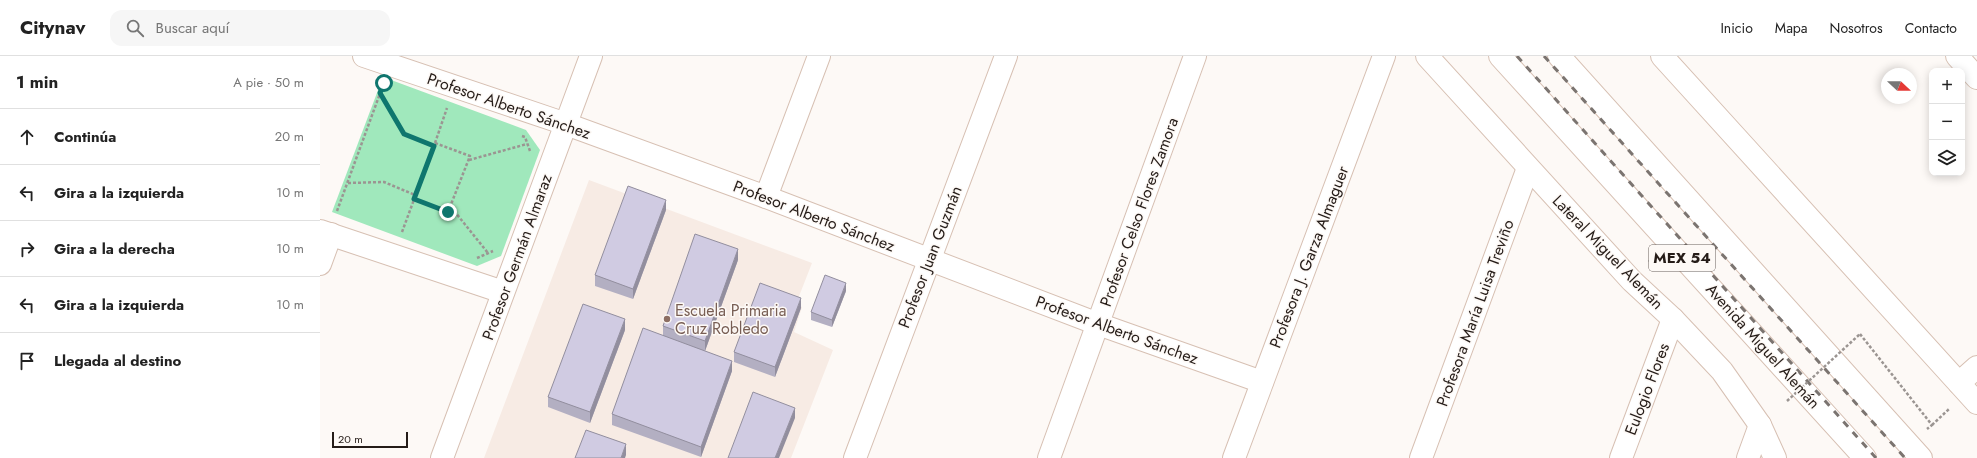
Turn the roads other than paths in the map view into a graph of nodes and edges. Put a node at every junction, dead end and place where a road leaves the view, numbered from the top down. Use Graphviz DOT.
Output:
graph roads {
  1 [pos="364,56"];
  2 [pos="591,56"];
  3 [pos="819,56"];
  4 [pos="1006,56"];
  5 [pos="1195,56"];
  6 [pos="1384,56"];
  7 [pos="1428,56"];
  8 [pos="1500,56"];
  9 [pos="1558,56"];
  10 [pos="1662,56"];
  11 [pos="1957,56"];
  12 [pos="391,68"];
  13 [pos="1977,78"];
  14 [pos="566,124"];
  15 [pos="1528,168"];
  16 [pos="766,197"];
  17 [pos="326,232"];
  18 [pos="928,259"];
  19 [pos="320,264"];
  20 [pos="504,292"];
  21 [pos="1673,319"];
  22 [pos="1098,324"];
  23 [pos="1977,367"];
  24 [pos="1262,382"];
  25 [pos="1959,383"];
  26 [pos="1977,403"];
  27 [pos="1760,425"];
  28 [pos="1915,452"];
  29 [pos="442,458"];
  30 [pos="855,458"];
  31 [pos="1048,458"];
  32 [pos="1234,458"];
  33 [pos="1421,458"];
  34 [pos="1621,458"];
  35 [pos="1748,458"];
  36 [pos="1775,458"];
  37 [pos="1865,458"];
  1 -- 12 [label="main road, Profesor Alberto Sánchez"];
  2 -- 14 [label="main road, Profesor Germán Almaraz"];
  3 -- 16 [label="main road"];
  4 -- 18 [label="main road, Profesor Juan Guzmán"];
  5 -- 22 [label="main road, Profesor Celso Flores Zamora"];
  6 -- 24 [label="main road, Profesora J. Garza Almaguer"];
  7 -- 15 [label="main road, Lateral Miguel Alemán"];
  8 -- 37 [label="main road, Avenida Miguel Alemán / MEX 54"];
  9 -- 28 [label="main road, MEX 54"];
  10 -- 25 [label="main road"];
  11 -- 13 [label="main road"];
  12 -- 14 [label="main road, Profesor Alberto Sánchez"];
  14 -- 16 [label="main road, Profesor Alberto Sánchez"];
  14 -- 20 [label="main road, Profesor Germán Almaraz"];
  15 -- 21 [label="main road, Lateral Miguel Alemán"];
  15 -- 33 [label="main road, Profesora María Luisa Treviño"];
  16 -- 18 [label="main road, Profesor Alberto Sánchez"];
  17 -- 19 [label="main road"];
  17 -- 20 [label="main road"];
  18 -- 22 [label="main road, Profesor Alberto Sánchez"];
  18 -- 30 [label="main road, Profesor Juan Guzmán"];
  20 -- 29 [label="main road, Profesor Germán Almaraz"];
  21 -- 27 [label="main road, Lateral Miguel Alemán"];
  21 -- 34 [label="main road, Eulogio Flores"];
  22 -- 24 [label="main road, Profesor Alberto Sánchez"];
  22 -- 31 [label="main road, Profesor Celso Flores Zamora"];
  23 -- 25 [label="main road"];
  24 -- 32 [label="main road, Profesora J. Garza Almaguer"];
  25 -- 26 [label="main road"];
  27 -- 35 [label="main road"];
  27 -- 36 [label="main road, Lateral Miguel Alemán"];
}
